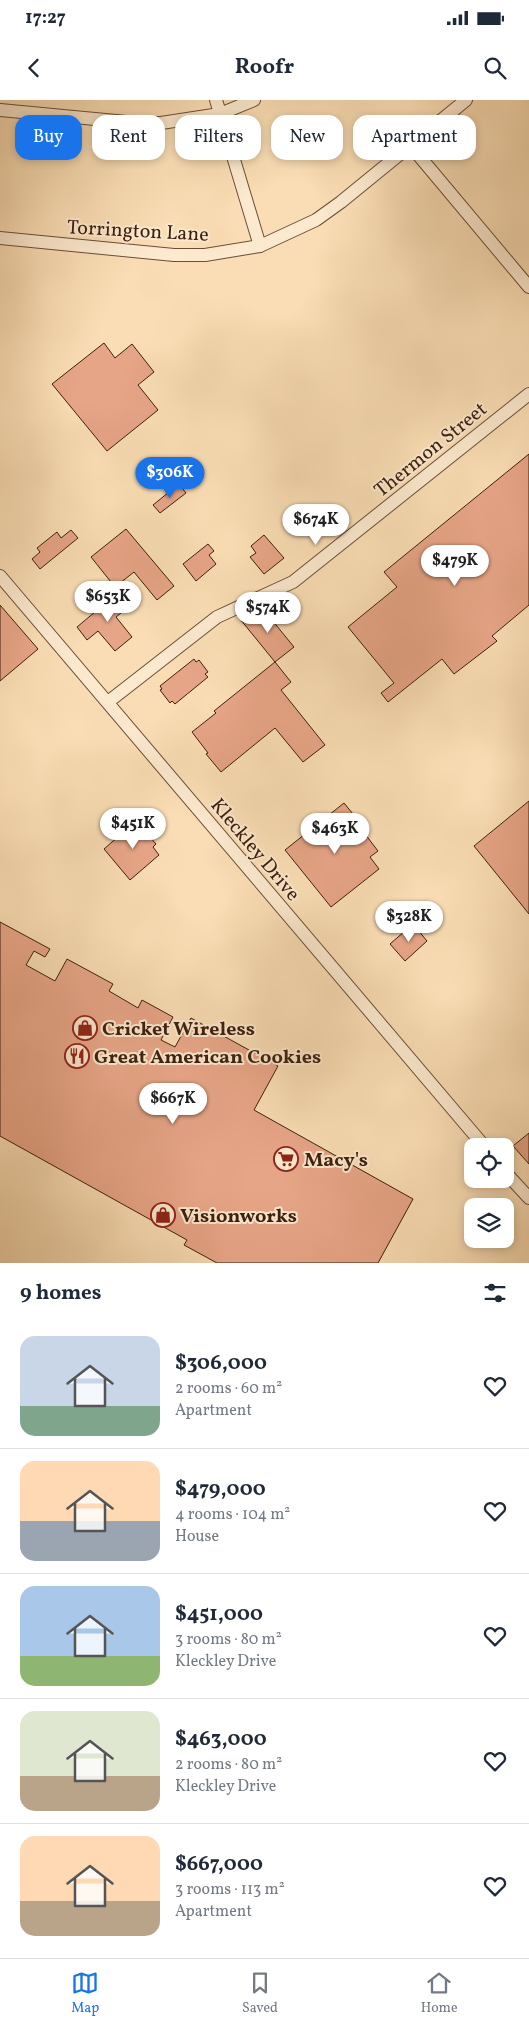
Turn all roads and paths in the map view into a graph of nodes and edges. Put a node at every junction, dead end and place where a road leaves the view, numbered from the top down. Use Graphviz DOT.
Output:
graph roads {
  1 [pos="216,100"];
  2 [pos="254,100"];
  3 [pos="466,100"];
  4 [pos="0,110"];
  5 [pos="220,114"];
  6 [pos="447,115"];
  7 [pos="391,160"];
  8 [pos="423,160"];
  9 [pos="0,238"];
  10 [pos="260,246"];
  11 [pos="529,287"];
  12 [pos="529,394"];
  13 [pos="0,576"];
  14 [pos="108,702"];
  15 [pos="477,1138"];
  16 [pos="514,1182"];
  17 [pos="529,1198"];
  1 -- 5 [label="street"];
  2 -- 5 [label="street"];
  3 -- 6 [label="street, Torrington Lane"];
  4 -- 5 [label="street"];
  5 -- 10 [label="street"];
  7 -- 10 [label="street, Torrington Lane"];
  8 -- 11 [label="street"];
  9 -- 10 [label="street, Torrington Lane"];
  12 -- 14 [label="street, Thermon Street"];
  13 -- 14 [label="street, Kleckley Drive"];
  14 -- 15 [label="street, Kleckley Drive"];
  16 -- 17 [label="street"];
}
